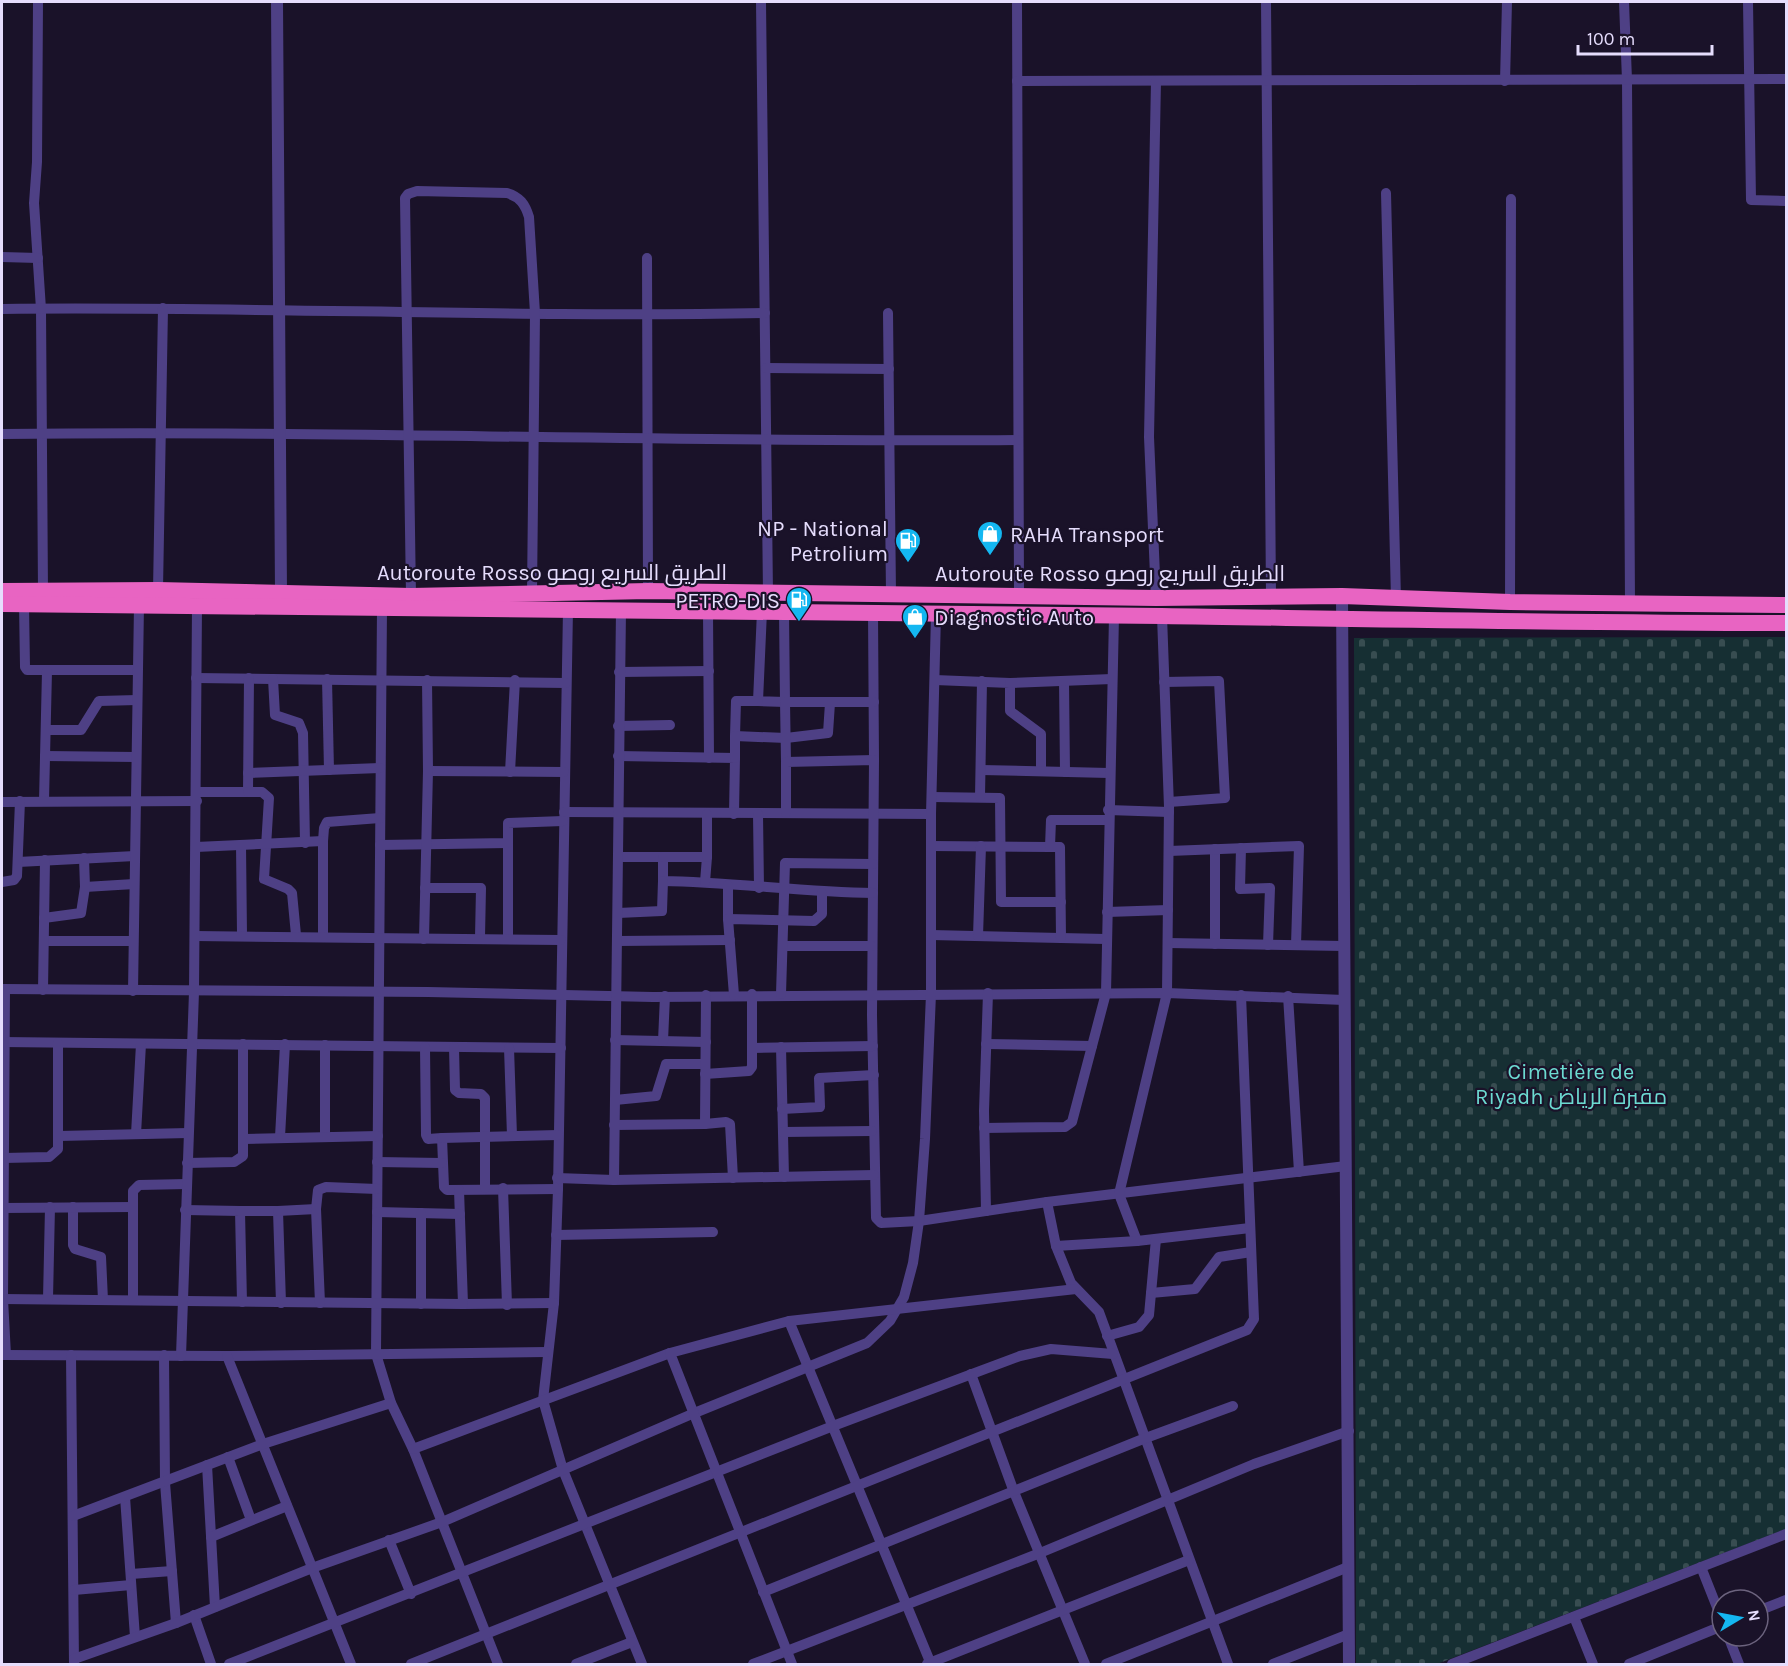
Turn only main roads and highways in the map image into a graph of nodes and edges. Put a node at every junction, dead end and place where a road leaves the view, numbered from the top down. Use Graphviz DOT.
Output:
graph roads {
  1 [pos="2,591"];
  2 [pos="2,604"];
  3 [pos="1786,605"];
  4 [pos="1786,623"];
  1 -- 3 [label="highway, Autoroute Rosso الطريق السريع روصو"];
  2 -- 4 [label="highway, Autoroute Rosso الطريق السريع روصو"];
}
